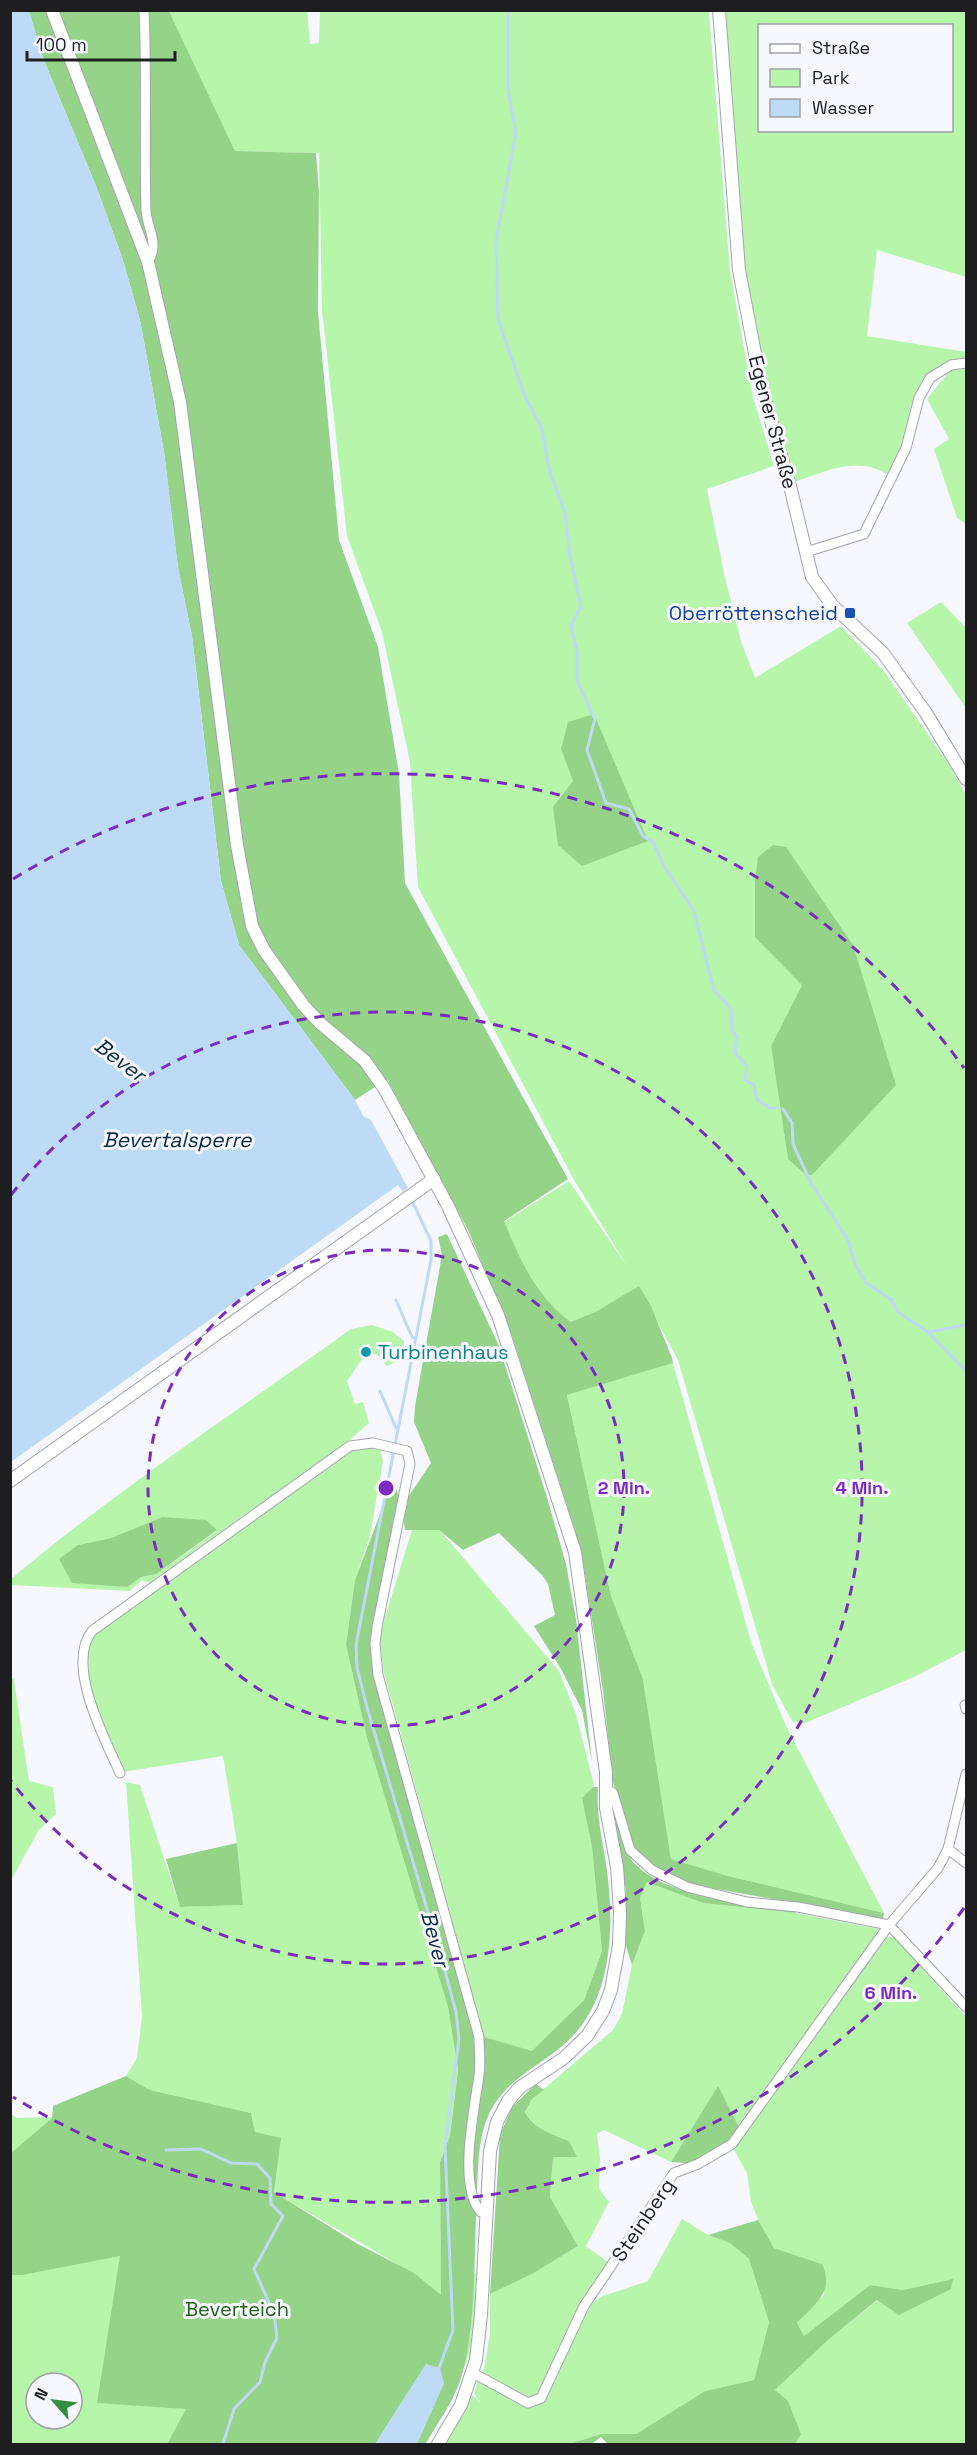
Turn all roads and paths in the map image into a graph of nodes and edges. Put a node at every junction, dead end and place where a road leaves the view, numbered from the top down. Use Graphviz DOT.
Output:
graph roads {
  1 [pos="52,10"];
  2 [pos="144,10"];
  3 [pos="719,10"];
  4 [pos="148,262"];
  5 [pos="966,363"];
  6 [pos="806,552"];
  7 [pos="966,779"];
  8 [pos="434,1179"];
  9 [pos="10,1481"];
  10 [pos="120,1773"];
  11 [pos="966,1774"];
  12 [pos="606,1790"];
  13 [pos="948,1849"];
  14 [pos="966,1863"];
  15 [pos="889,1925"];
  16 [pos="966,2007"];
  17 [pos="487,2213"];
  18 [pos="473,2373"];
  19 [pos="438,2445"];
  1 -- 4 [label="street"];
  2 -- 4 [label="street"];
  3 -- 6 [label="street, Egener Straße"];
  4 -- 8 [label="street"];
  5 -- 6 [label="street"];
  6 -- 7 [label="street, Egener Straße"];
  8 -- 9 [label="street"];
  8 -- 12 [label="street"];
  10 -- 17 [label="street"];
  11 -- 13 [label="street, Steinberg"];
  12 -- 15 [label="street"];
  12 -- 17 [label="street"];
  13 -- 14 [label="street"];
  13 -- 15 [label="street, Steinberg"];
  15 -- 16 [label="street"];
  15 -- 18 [label="street, Steinberg"];
  17 -- 18 [label="street"];
  18 -- 19 [label="street"];
}
